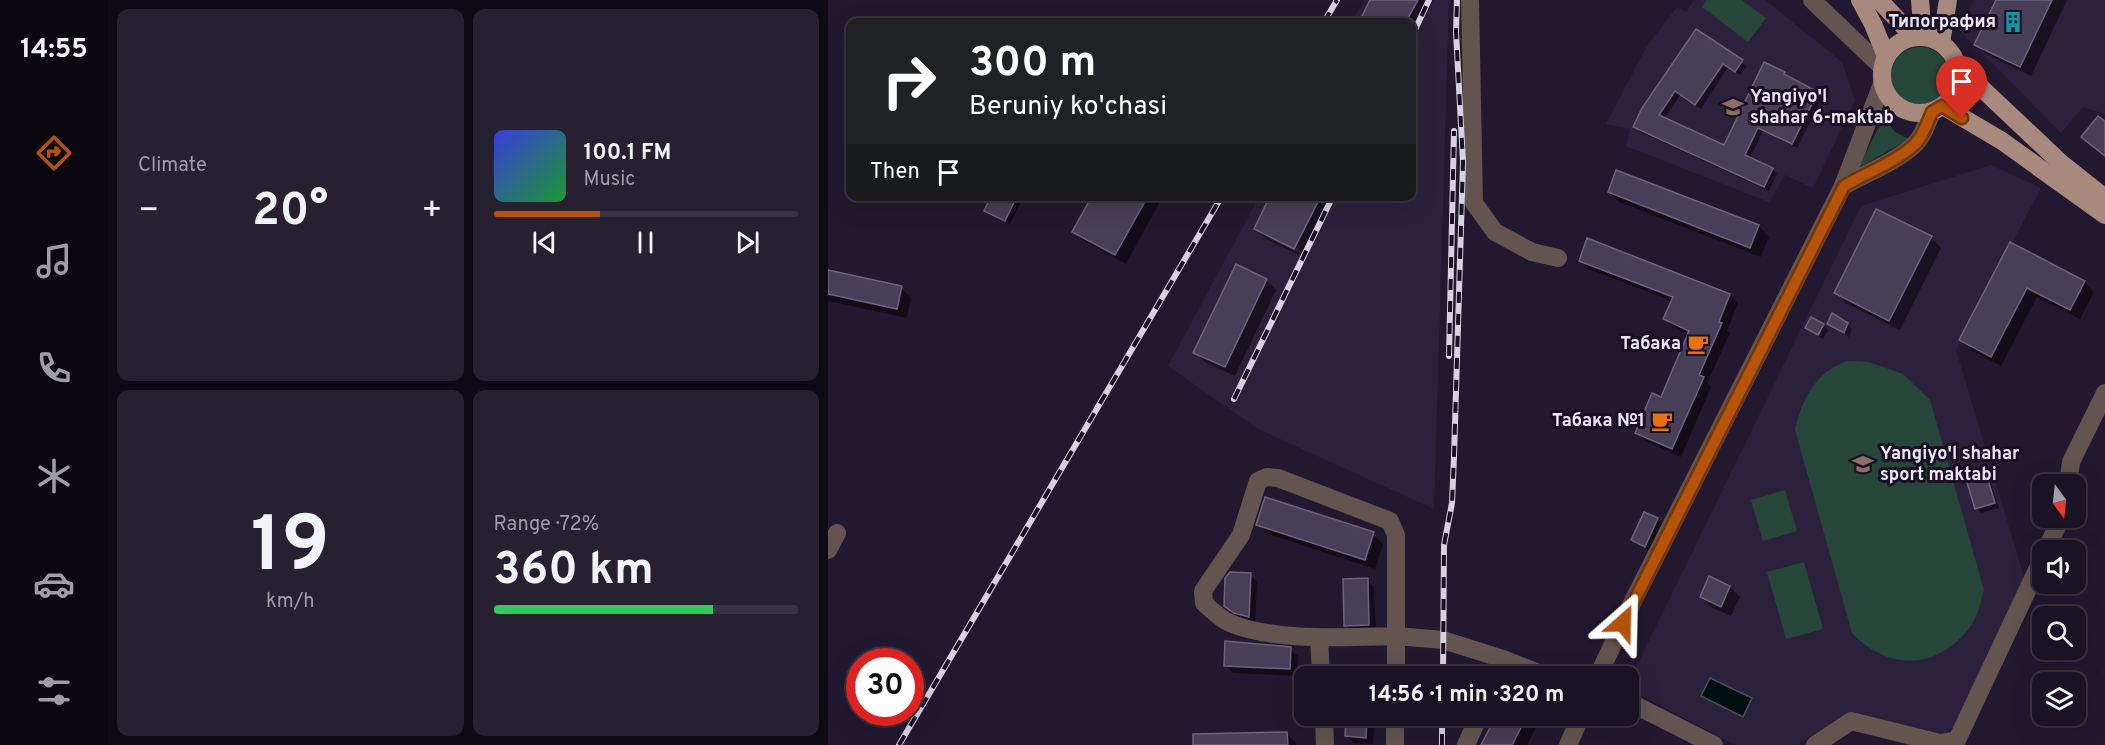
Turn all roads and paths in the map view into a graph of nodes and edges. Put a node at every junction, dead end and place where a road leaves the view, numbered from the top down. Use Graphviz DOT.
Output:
graph roads {
  1 [pos="1470,0"];
  2 [pos="1812,0"];
  3 [pos="1860,0"];
  4 [pos="1879,0"];
  5 [pos="1920,0"];
  6 [pos="1948,0"];
  7 [pos="1918,37"];
  8 [pos="1941,43"];
  9 [pos="1956,64"];
  10 [pos="1884,69"];
  11 [pos="1937,109"];
  12 [pos="1844,186"];
  13 [pos="2105,198"];
  14 [pos="2105,214"];
  15 [pos="1558,258"];
  16 [pos="2105,393"];
  17 [pos="2069,474"];
  18 [pos="837,533"];
  19 [pos="828,550"];
  20 [pos="2032,580"];
  21 [pos="1396,636"];
  22 [pos="1319,638"];
  23 [pos="1503,659"];
  24 [pos="1320,666"];
  25 [pos="1396,666"];
  26 [pos="1500,666"];
  27 [pos="1521,666"];
  28 [pos="1603,666"];
  29 [pos="1639,707"];
  30 [pos="1324,726"];
  31 [pos="1395,726"];
  32 [pos="1475,726"];
  33 [pos="1577,726"];
  34 [pos="1325,745"];
  35 [pos="1395,745"];
  36 [pos="1466,745"];
  37 [pos="1568,745"];
  38 [pos="1714,745"];
  39 [pos="1815,745"];
  1 -- 15 [label="street"];
  2 -- 10 [label="street"];
  3 -- 10 [label="main road"];
  4 -- 7 [label="main road"];
  5 -- 7 [label="main road"];
  6 -- 8 [label="main road"];
  7 -- 8 [label="main road"];
  7 -- 10 [label="main road"];
  8 -- 9 [label="main road"];
  9 -- 11 [label="main road"];
  9 -- 13 [label="main road"];
  10 -- 11 [label="main road"];
  10 -- 12 [label="street"];
  11 -- 12 [label="street"];
  11 -- 14 [label="main road"];
  12 -- 28 [label="street"];
  16 -- 17 [label="street"];
  18 -- 19 [label="street"];
  20 -- 39 [label="street"];
  21 -- 22 [label="street"];
  21 -- 22 [label="street"];
  21 -- 23 [label="street"];
  21 -- 25 [label="street"];
  22 -- 24 [label="street"];
  23 -- 26 [label="street"];
  23 -- 27 [label="street"];
  29 -- 38 [label="street"];
  30 -- 34 [label="street"];
  31 -- 35 [label="street"];
  32 -- 36 [label="street"];
  33 -- 37 [label="street"];
}
